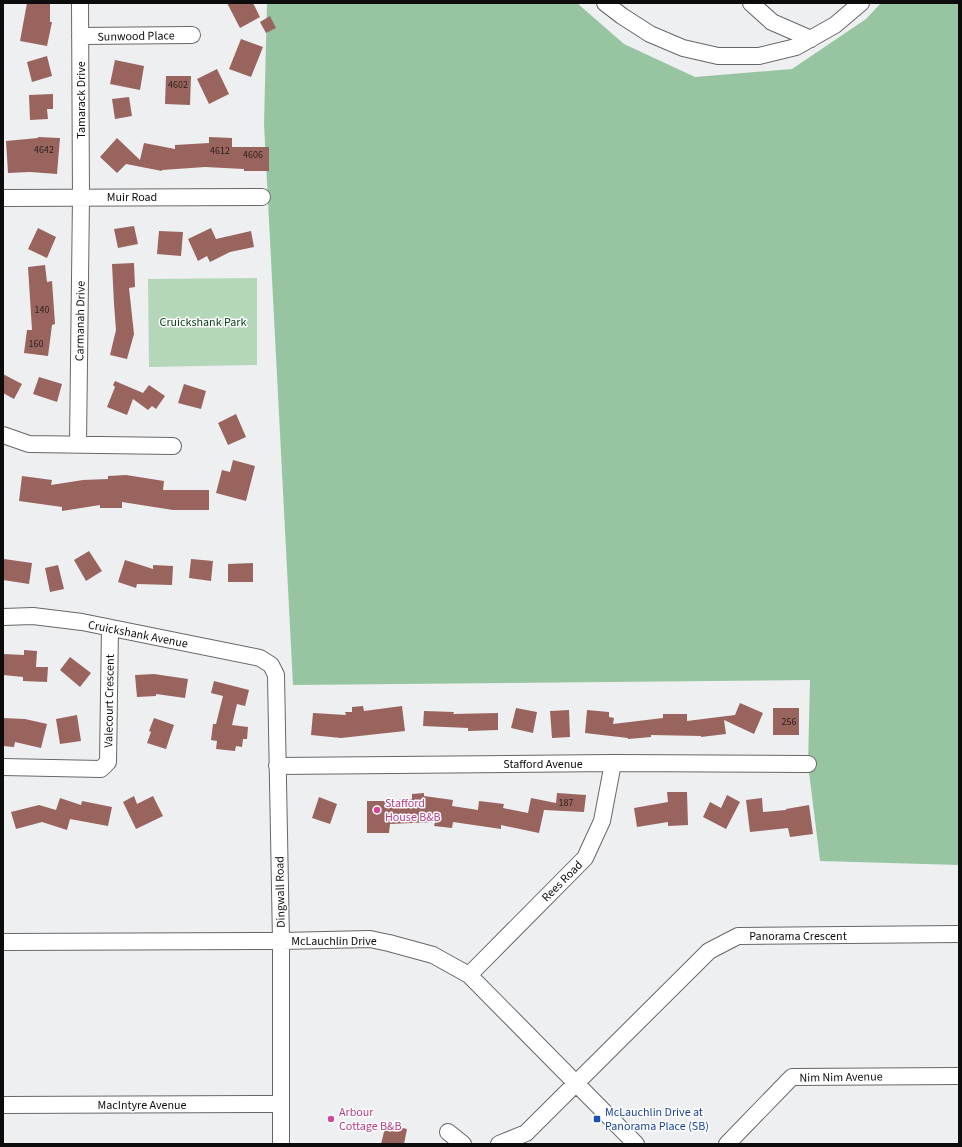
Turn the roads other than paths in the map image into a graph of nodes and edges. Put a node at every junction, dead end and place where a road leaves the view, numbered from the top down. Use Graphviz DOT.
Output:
graph roads {
  1 [pos="80,3"];
  2 [pos="605,3"];
  3 [pos="750,3"];
  4 [pos="861,3"];
  5 [pos="192,35"];
  6 [pos="80,36"];
  7 [pos="811,38"];
  8 [pos="81,197"];
  9 [pos="262,197"];
  10 [pos="3,198"];
  11 [pos="3,435"];
  12 [pos="78,444"];
  13 [pos="173,446"];
  14 [pos="3,617"];
  15 [pos="110,628"];
  16 [pos="271,665"];
  17 [pos="613,763"];
  18 [pos="808,764"];
  19 [pos="277,766"];
  20 [pos="3,768"];
  21 [pos="959,934"];
  22 [pos="281,941"];
  23 [pos="3,942"];
  24 [pos="469,975"];
  25 [pos="959,1076"];
  26 [pos="576,1084"];
  27 [pos="281,1104"];
  28 [pos="3,1105"];
  29 [pos="448,1132"];
  30 [pos="281,1144"];
  31 [pos="463,1144"];
  32 [pos="499,1144"];
  33 [pos="636,1144"];
  34 [pos="726,1144"];
  1 -- 6 [label="street, Tamarack Drive"];
  2 -- 7 [label="street"];
  3 -- 7 [label="street"];
  4 -- 7 [label="street"];
  5 -- 6 [label="street, Sunwood Place"];
  6 -- 8 [label="street, Tamarack Drive"];
  8 -- 9 [label="street, Muir Road"];
  8 -- 10 [label="street, Muir Road"];
  8 -- 12 [label="street, Carmanah Drive"];
  11 -- 12 [label="street"];
  12 -- 13 [label="street"];
  14 -- 15 [label="street, Cruickshank Avenue"];
  15 -- 16 [label="street, Cruickshank Avenue"];
  15 -- 20 [label="street, Valecourt Crescent"];
  16 -- 19 [label="street, Dingwall Road"];
  17 -- 18 [label="street, Stafford Avenue"];
  17 -- 19 [label="street, Stafford Avenue"];
  17 -- 24 [label="street, Rees Road"];
  19 -- 22 [label="street, Dingwall Road"];
  21 -- 26 [label="street, Panorama Crescent"];
  22 -- 23 [label="street, McLauchlin Drive"];
  22 -- 24 [label="street, McLauchlin Drive"];
  22 -- 27 [label="street, Dingwall Road"];
  24 -- 26 [label="street, McLauchlin Drive"];
  25 -- 34 [label="street, Nim Nim Avenue"];
  26 -- 32 [label="street, Panorama Crescent"];
  26 -- 33 [label="street, McLauchlin Drive"];
  27 -- 28 [label="street, MacIntyre Avenue"];
  27 -- 30 [label="street, Dingwall Road"];
  29 -- 31 [label="street"];
}
